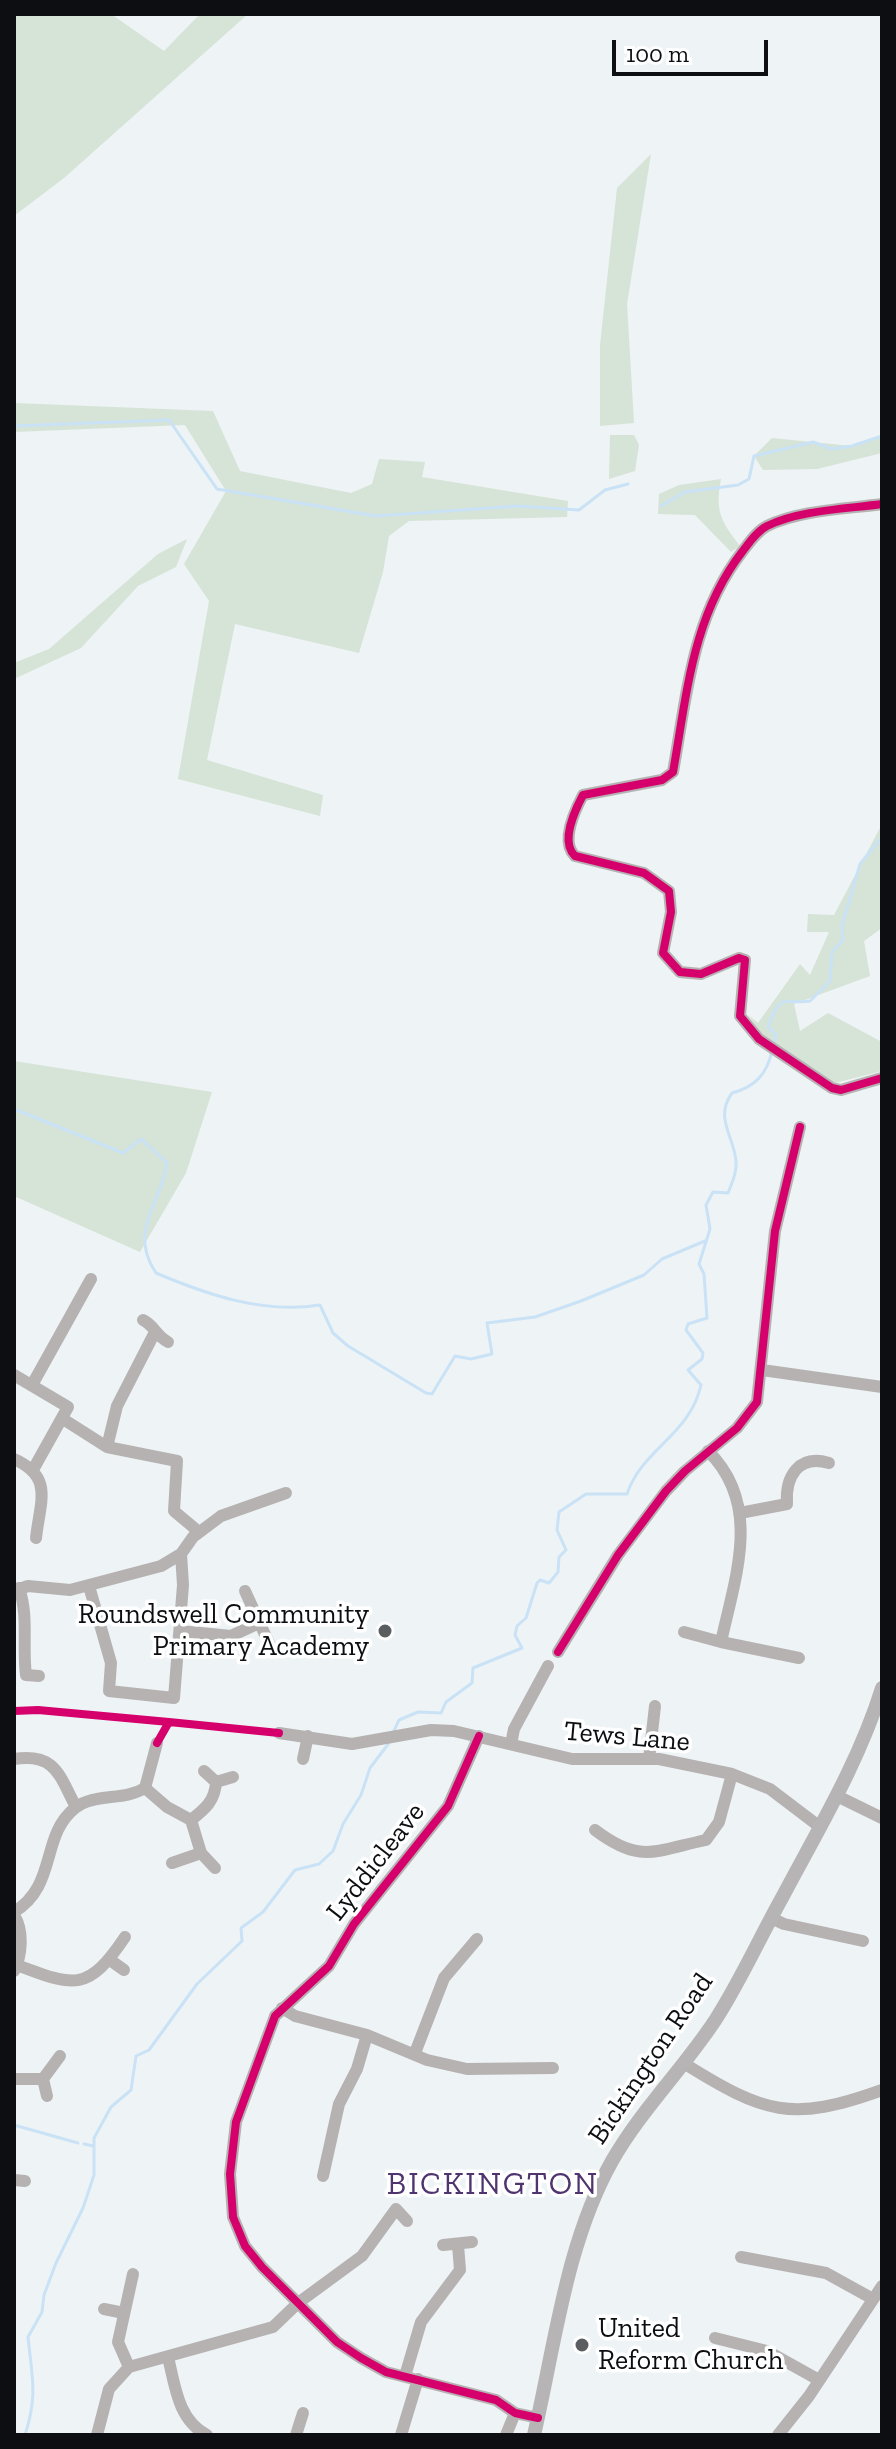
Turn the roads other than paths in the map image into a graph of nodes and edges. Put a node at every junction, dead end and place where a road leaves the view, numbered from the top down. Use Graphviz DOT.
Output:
graph roads {
  1 [pos="882,504"];
  2 [pos="882,1078"];
  3 [pos="801,1124"];
  4 [pos="91,1279"];
  5 [pos="143,1320"];
  6 [pos="155,1332"];
  7 [pos="168,1342"];
  8 [pos="762,1370"];
  9 [pos="14,1375"];
  10 [pos="32,1385"];
  11 [pos="882,1387"];
  12 [pos="63,1419"];
  13 [pos="107,1447"];
  14 [pos="708,1451"];
  15 [pos="822,1457"];
  16 [pos="14,1459"];
  17 [pos="34,1468"];
  18 [pos="286,1493"];
  19 [pos="802,1502"];
  20 [pos="787,1504"];
  21 [pos="740,1513"];
  22 [pos="199,1532"];
  23 [pos="36,1538"];
  24 [pos="181,1554"];
  25 [pos="89,1586"];
  26 [pos="17,1590"];
  27 [pos="245,1591"];
  28 [pos="259,1623"];
  29 [pos="180,1631"];
  30 [pos="684,1632"];
  31 [pos="721,1642"];
  32 [pos="273,1652"];
  33 [pos="558,1652"];
  34 [pos="799,1658"];
  35 [pos="548,1666"];
  36 [pos="39,1676"];
  37 [pos="882,1688"];
  38 [pos="655,1706"];
  39 [pos="878,1713"];
  40 [pos="279,1733"];
  41 [pos="308,1736"];
  42 [pos="479,1736"];
  43 [pos="157,1743"];
  44 [pos="511,1744"];
  45 [pos="14,1759"];
  46 [pos="303,1759"];
  47 [pos="649,1759"];
  48 [pos="204,1771"];
  49 [pos="732,1774"];
  50 [pos="233,1777"];
  51 [pos="216,1782"];
  52 [pos="145,1788"];
  53 [pos="837,1796"];
  54 [pos="76,1807"];
  55 [pos="882,1818"];
  56 [pos="191,1820"];
  57 [pos="820,1827"];
  58 [pos="595,1830"];
  59 [pos="201,1853"];
  60 [pos="172,1863"];
  61 [pos="215,1868"];
  62 [pos="14,1913"];
  63 [pos="771,1918"];
  64 [pos="125,1937"];
  65 [pos="477,1939"];
  66 [pos="863,1941"];
  67 [pos="110,1960"];
  68 [pos="16,1968"];
  69 [pos="124,1970"];
  70 [pos="282,2008"];
  71 [pos="367,2035"];
  72 [pos="415,2053"];
  73 [pos="60,2056"];
  74 [pos="685,2064"];
  75 [pos="553,2068"];
  76 [pos="14,2079"];
  77 [pos="43,2079"];
  78 [pos="882,2090"];
  79 [pos="47,2096"];
  80 [pos="323,2176"];
  81 [pos="385,2200"];
  82 [pos="396,2209"];
  83 [pos="407,2221"];
  84 [pos="472,2242"];
  85 [pos="443,2245"];
  86 [pos="458,2245"];
  87 [pos="741,2257"];
  88 [pos="133,2274"];
  89 [pos="882,2286"];
  90 [pos="873,2299"];
  91 [pos="298,2303"];
  92 [pos="104,2309"];
  93 [pos="124,2313"];
  94 [pos="715,2338"];
  95 [pos="168,2357"];
  96 [pos="129,2367"];
  97 [pos="412,2377"];
  98 [pos="819,2380"];
  99 [pos="303,2413"];
  100 [pos="515,2413"];
  101 [pos="538,2418"];
  102 [pos="97,2435"];
  103 [pos="207,2435"];
  104 [pos="296,2435"];
  105 [pos="401,2435"];
  106 [pos="506,2435"];
  107 [pos="534,2435"];
  108 [pos="778,2435"];
  1 -- 2 [label="street"];
  3 -- 8 [label="street"];
  4 -- 10 [label="street"];
  5 -- 6 [label="street"];
  6 -- 7 [label="street"];
  6 -- 13 [label="street"];
  8 -- 11 [label="street"];
  8 -- 14 [label="street"];
  9 -- 10 [label="street"];
  10 -- 12 [label="street"];
  12 -- 13 [label="street"];
  12 -- 17 [label="street"];
  13 -- 22 [label="street"];
  14 -- 21 [label="street"];
  14 -- 33 [label="street"];
  15 -- 20 [label="street"];
  16 -- 17 [label="street"];
  17 -- 23 [label="street"];
  18 -- 22 [label="street"];
  19 -- 20 [label="street"];
  20 -- 21 [label="street"];
  21 -- 31 [label="street"];
  22 -- 24 [label="street"];
  24 -- 25 [label="street"];
  24 -- 29 [label="street"];
  25 -- 26 [label="street"];
  25 -- 29 [label="street"];
  26 -- 36 [label="street"];
  27 -- 28 [label="street"];
  28 -- 29 [label="street"];
  28 -- 32 [label="street"];
  30 -- 31 [label="street"];
  31 -- 34 [label="street"];
  35 -- 44 [label="street, Tews Lane"];
  37 -- 39 [label="main road, Bickington Road"];
  38 -- 47 [label="street"];
  39 -- 53 [label="main road, Bickington Road"];
  40 -- 41 [label="street, Tews Lane"];
  41 -- 42 [label="street, Tews Lane"];
  41 -- 46 [label="street"];
  42 -- 44 [label="street, Tews Lane"];
  42 -- 70 [label="street, Lyddicleave"];
  43 -- 52 [label="street"];
  44 -- 47 [label="street, Tews Lane"];
  45 -- 54 [label="street"];
  47 -- 49 [label="street, Tews Lane"];
  48 -- 51 [label="street"];
  49 -- 57 [label="street, Tews Lane"];
  49 -- 58 [label="street"];
  50 -- 51 [label="street"];
  51 -- 56 [label="street"];
  52 -- 54 [label="street"];
  52 -- 56 [label="street"];
  53 -- 55 [label="street"];
  53 -- 57 [label="main road, Bickington Road"];
  54 -- 62 [label="street"];
  56 -- 59 [label="street"];
  57 -- 63 [label="main road, Bickington Road"];
  59 -- 60 [label="street"];
  59 -- 61 [label="street"];
  62 -- 68 [label="street"];
  63 -- 66 [label="street"];
  63 -- 74 [label="main road, Bickington Road"];
  64 -- 67 [label="street"];
  65 -- 72 [label="street"];
  67 -- 68 [label="street"];
  67 -- 69 [label="street"];
  70 -- 71 [label="street"];
  70 -- 91 [label="street, Lyddicleave"];
  71 -- 72 [label="street"];
  71 -- 80 [label="street"];
  72 -- 75 [label="street"];
  73 -- 77 [label="street"];
  74 -- 78 [label="street"];
  74 -- 101 [label="main road, Bickington Road"];
  76 -- 77 [label="street"];
  77 -- 79 [label="street"];
  81 -- 82 [label="street"];
  82 -- 83 [label="street"];
  82 -- 91 [label="street"];
  84 -- 86 [label="street"];
  85 -- 86 [label="street"];
  86 -- 97 [label="street"];
  87 -- 90 [label="street"];
  88 -- 93 [label="street"];
  89 -- 90 [label="street"];
  90 -- 98 [label="street"];
  91 -- 95 [label="street"];
  91 -- 97 [label="street, Lyddicleave"];
  92 -- 93 [label="street"];
  93 -- 96 [label="street"];
  94 -- 98 [label="street"];
  95 -- 96 [label="street"];
  95 -- 103 [label="street"];
  96 -- 102 [label="street"];
  97 -- 100 [label="street, Lyddicleave"];
  97 -- 105 [label="street"];
  98 -- 108 [label="street"];
  99 -- 104 [label="street"];
  100 -- 101 [label="street, Lyddicleave"];
  100 -- 106 [label="street"];
  101 -- 107 [label="main road, Bickington Road"];
}
